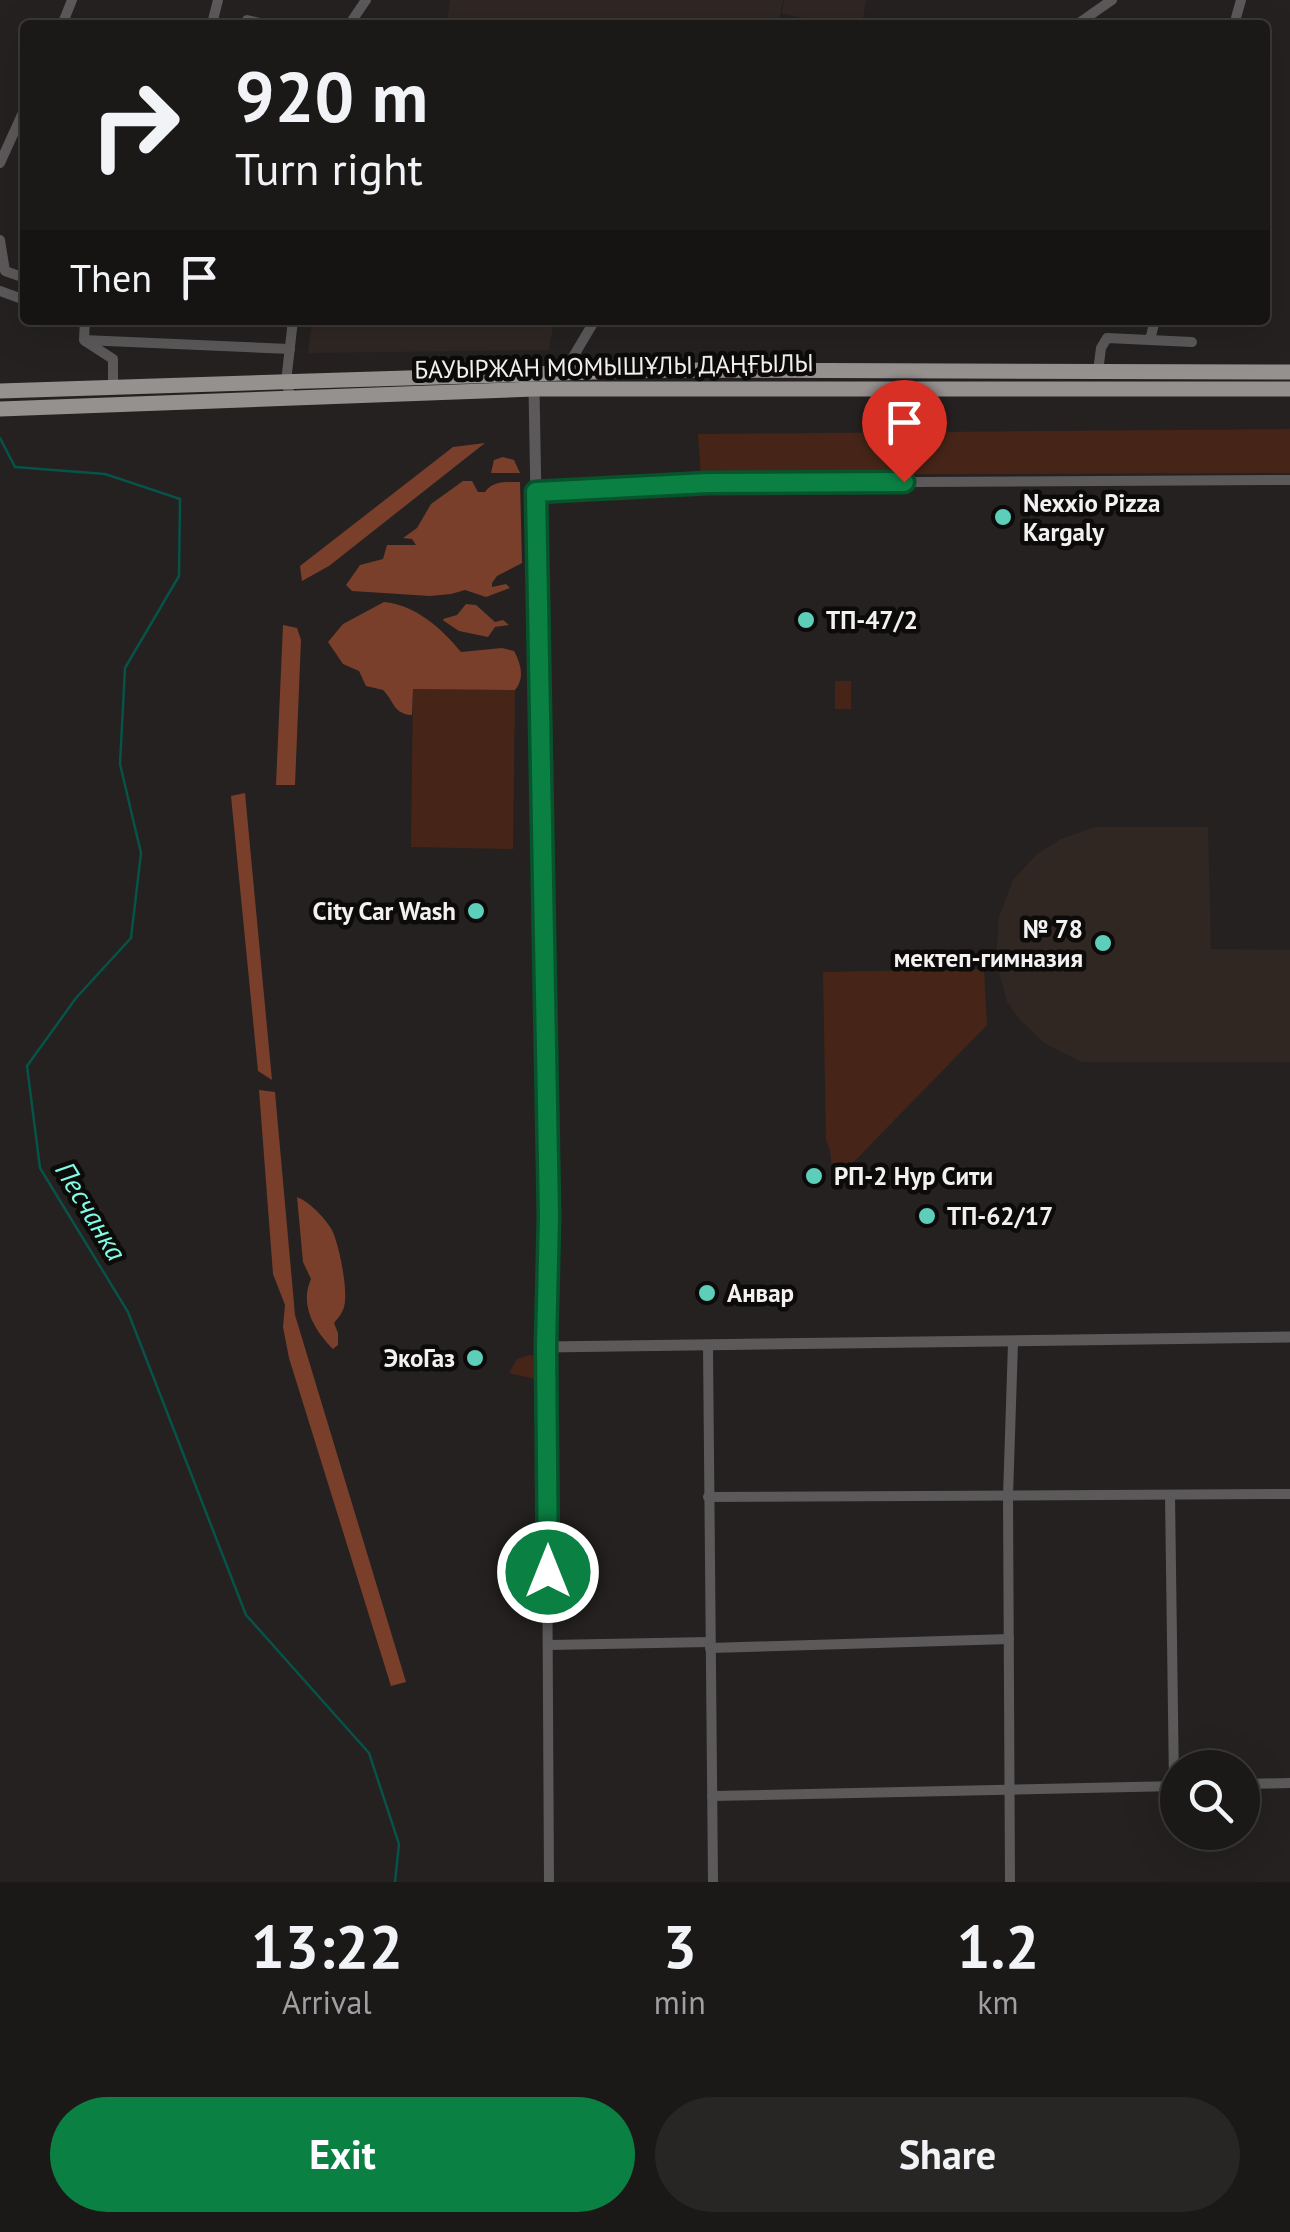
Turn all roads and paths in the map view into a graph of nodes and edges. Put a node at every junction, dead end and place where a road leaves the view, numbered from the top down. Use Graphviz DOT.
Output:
graph roads {
  1 [pos="1112,0"];
  2 [pos="1083,20"];
  3 [pos="20,119"];
  4 [pos="0,163"];
  5 [pos="0,240"];
  6 [pos="2,272"];
  7 [pos="85,325"];
  8 [pos="292,325"];
  9 [pos="592,325"];
  10 [pos="1154,325"];
  11 [pos="84,340"];
  12 [pos="1150,340"];
  13 [pos="1192,342"];
  14 [pos="290,348"];
  15 [pos="656,370"];
  16 [pos="1098,371"];
  17 [pos="564,372"];
  18 [pos="1290,372"];
  19 [pos="534,381"];
  20 [pos="1241,381"];
  21 [pos="113,388"];
  22 [pos="655,388"];
  23 [pos="1290,389"];
  24 [pos="288,390"];
  25 [pos="6,391"];
  26 [pos="8,409"];
  27 [pos="1290,480"];
  28 [pos="536,492"];
  29 [pos="1290,1337"];
  30 [pos="1012,1343"];
  31 [pos="546,1347"];
  32 [pos="708,1347"];
  33 [pos="1290,1494"];
  34 [pos="1170,1495"];
  35 [pos="1008,1496"];
  36 [pos="708,1497"];
  37 [pos="1009,1639"];
  38 [pos="548,1645"];
  39 [pos="710,1645"];
  40 [pos="1175,1750"];
  41 [pos="1290,1782"];
  42 [pos="1260,1783"];
  43 [pos="1160,1786"];
  44 [pos="1009,1789"];
  45 [pos="712,1796"];
  46 [pos="549,1882"];
  47 [pos="712,1882"];
  48 [pos="1010,1882"];
  1 -- 2 [label="street"];
  3 -- 4 [label="street"];
  5 -- 6 [label="street"];
  7 -- 11 [label="street"];
  8 -- 14 [label="street"];
  9 -- 17 [label="street"];
  10 -- 12 [label="street"];
  11 -- 14 [label="street"];
  11 -- 21 [label="street"];
  12 -- 13 [label="street"];
  12 -- 16 [label="street"];
  14 -- 24 [label="street"];
  15 -- 16 [label="main road, БАУЫРЖАН МОМЫШҰЛЫ ДАҢҒЫЛЫ"];
  15 -- 17 [label="main road, БАУЫРЖАН МОМЫШҰЛЫ ДАҢҒЫЛЫ"];
  15 -- 22 [label="main road"];
  16 -- 20 [label="main road, БАУЫРЖАН МОМЫШҰЛЫ ДАҢҒЫЛЫ"];
  17 -- 19 [label="main road, БАУЫРЖАН МОМЫШҰЛЫ ДАҢҒЫЛЫ"];
  18 -- 20 [label="main road, БАУЫРЖАН МОМЫШҰЛЫ ДАҢҒЫЛЫ"];
  19 -- 22 [label="main road, БАУЫРЖАН МОМЫШҰЛЫ ДАҢҒЫЛЫ"];
  19 -- 24 [label="main road, БАУЫРЖАН МОМЫШҰЛЫ ДАҢҒЫЛЫ"];
  19 -- 28 [label="street"];
  20 -- 22 [label="main road, БАУЫРЖАН МОМЫШҰЛЫ ДАҢҒЫЛЫ"];
  20 -- 23 [label="main road, БАУЫРЖАН МОМЫШҰЛЫ ДАҢҒЫЛЫ"];
  21 -- 24 [label="main road, БАУЫРЖАН МОМЫШҰЛЫ ДАҢҒЫЛЫ"];
  21 -- 25 [label="main road, БАУЫРЖАН МОМЫШҰЛЫ ДАҢҒЫЛЫ"];
  24 -- 26 [label="main road, БАУЫРЖАН МОМЫШҰЛЫ ДАҢҒЫЛЫ"];
  27 -- 28 [label="street"];
  28 -- 31 [label="street"];
  29 -- 30 [label="street"];
  30 -- 32 [label="street"];
  30 -- 35 [label="street"];
  31 -- 32 [label="street"];
  31 -- 38 [label="street"];
  32 -- 36 [label="street"];
  33 -- 34 [label="street"];
  34 -- 35 [label="street"];
  34 -- 40 [label="street"];
  35 -- 36 [label="street"];
  35 -- 37 [label="street"];
  36 -- 39 [label="street"];
  37 -- 39 [label="street"];
  37 -- 44 [label="street"];
  38 -- 39 [label="street"];
  38 -- 46 [label="street"];
  39 -- 45 [label="street"];
  41 -- 42 [label="street"];
  43 -- 44 [label="street"];
  44 -- 45 [label="street"];
  44 -- 48 [label="street"];
  45 -- 47 [label="street"];
}
